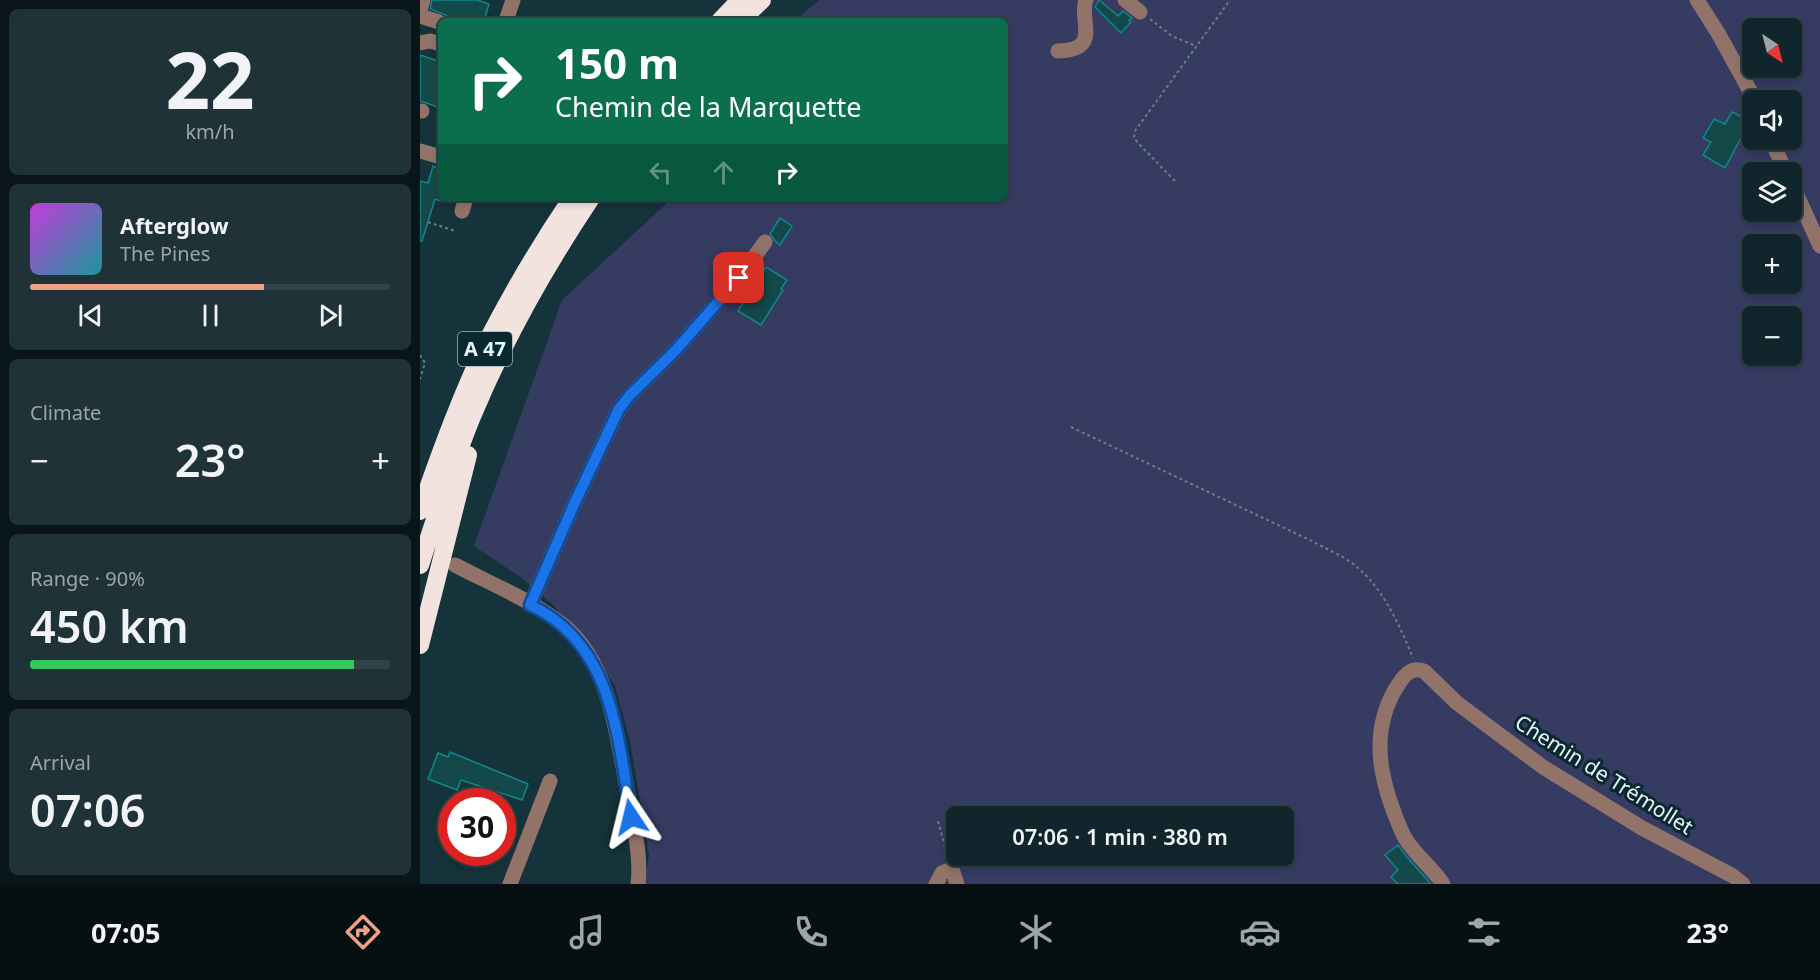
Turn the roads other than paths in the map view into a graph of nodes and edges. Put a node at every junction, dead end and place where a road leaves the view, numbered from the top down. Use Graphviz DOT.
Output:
graph roads {
  1 [pos="423,0"];
  2 [pos="513,0"];
  3 [pos="740,0"];
  4 [pos="762,0"];
  5 [pos="1086,0"];
  6 [pos="1125,0"];
  7 [pos="1697,0"];
  8 [pos="420,10"];
  9 [pos="1140,12"];
  10 [pos="420,16"];
  11 [pos="507,18"];
  12 [pos="723,18"];
  13 [pos="743,18"];
  14 [pos="438,22"];
  15 [pos="420,43"];
  16 [pos="438,43"];
  17 [pos="1058,51"];
  18 [pos="1750,90"];
  19 [pos="421,156"];
  20 [pos="438,158"];
  21 [pos="570,201"];
  22 [pos="589,201"];
  23 [pos="1802,207"];
  24 [pos="765,242"];
  25 [pos="1820,246"];
  26 [pos="463,418"];
  27 [pos="420,476"];
  28 [pos="420,511"];
  29 [pos="420,565"];
  30 [pos="454,565"];
  31 [pos="530,605"];
  32 [pos="420,645"];
  33 [pos="549,781"];
  34 [pos="955,877"];
  35 [pos="510,884"];
  36 [pos="638,884"];
  37 [pos="936,884"];
  38 [pos="1443,884"];
  39 [pos="1743,884"];
  1 -- 8 [label="street"];
  2 -- 11 [label="street"];
  3 -- 12 [label="highway"];
  4 -- 13 [label="highway"];
  5 -- 17 [label="street"];
  6 -- 9 [label="street"];
  7 -- 18 [label="street"];
  10 -- 14 [label="street"];
  15 -- 16 [label="street"];
  19 -- 20 [label="street"];
  21 -- 26 [label="highway, A 47"];
  22 -- 26 [label="highway, A 47"];
  23 -- 25 [label="street"];
  24 -- 31 [label="street"];
  26 -- 27 [label="highway"];
  26 -- 28 [label="highway, A 47"];
  26 -- 29 [label="highway, A 47"];
  26 -- 32 [label="highway"];
  30 -- 31 [label="street"];
  31 -- 36 [label="street"];
  33 -- 35 [label="street"];
  34 -- 37 [label="street"];
  38 -- 39 [label="street, Chemin de Trémollet"];
}
